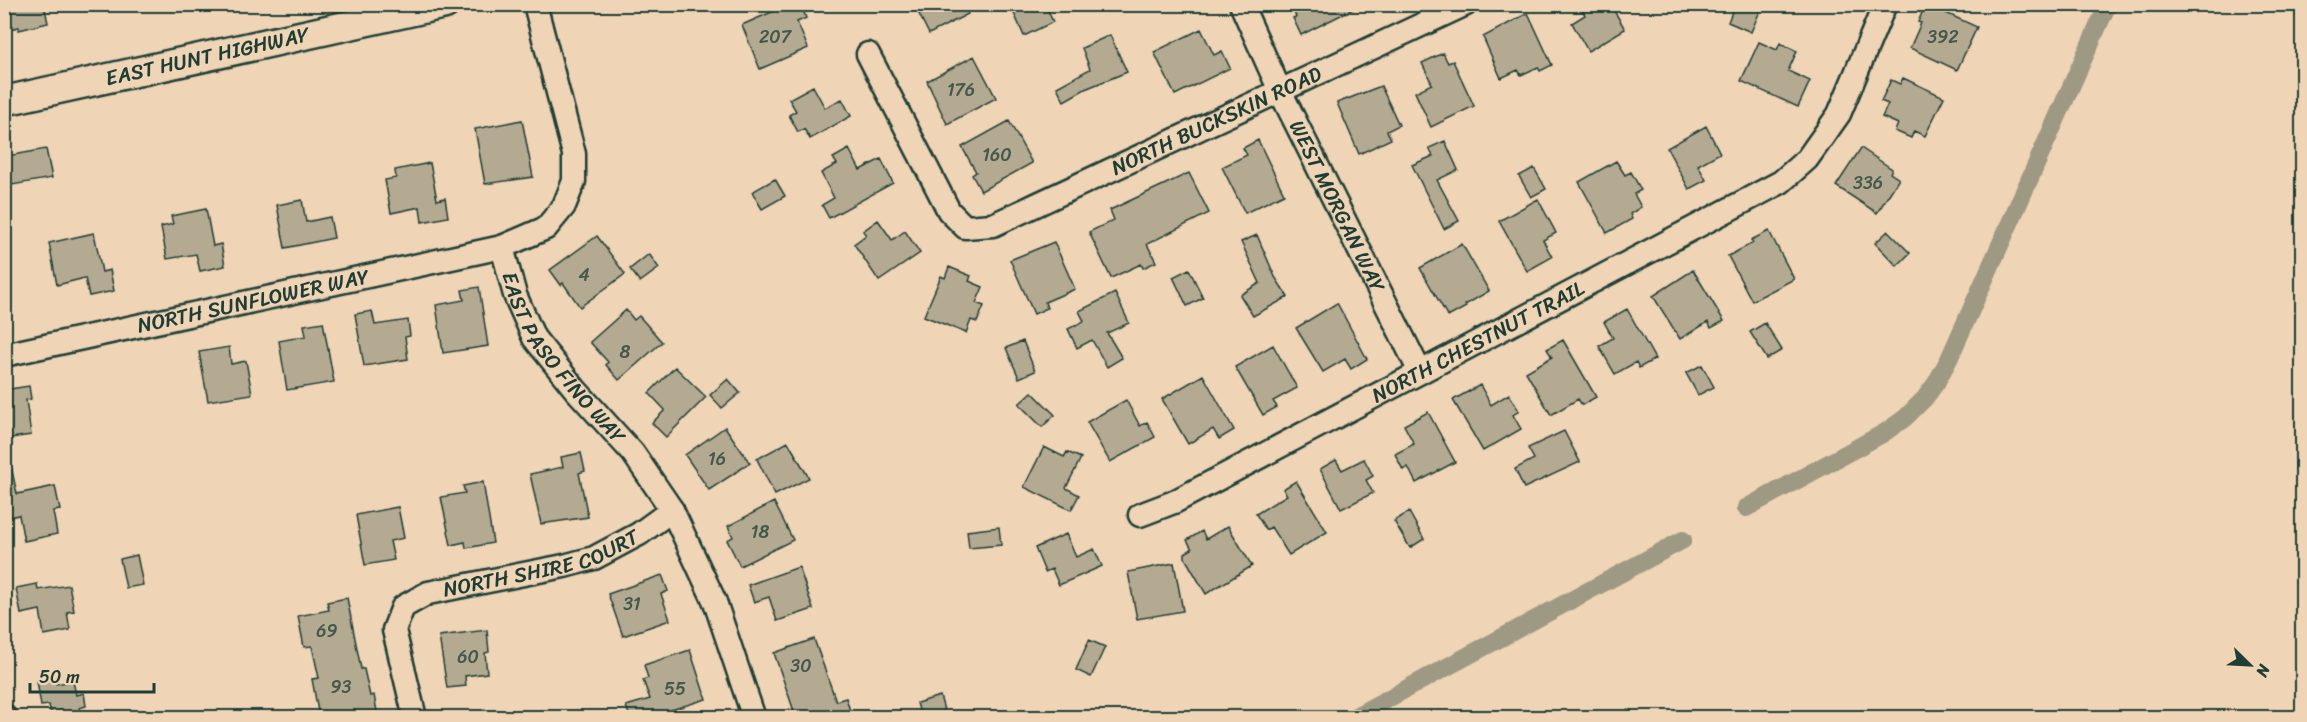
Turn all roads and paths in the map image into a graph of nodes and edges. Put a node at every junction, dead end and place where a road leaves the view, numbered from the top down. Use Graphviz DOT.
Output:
graph roads {
  1 [pos="445,4"];
  2 [pos="535,4"];
  3 [pos="1241,4"];
  4 [pos="1466,4"];
  5 [pos="1885,4"];
  6 [pos="868,54"];
  7 [pos="1280,90"];
  8 [pos="4,101"];
  9 [pos="502,247"];
  10 [pos="4,355"];
  11 [pos="1420,372"];
  12 [pos="672,510"];
  13 [pos="1140,515"];
  14 [pos="415,717"];
  15 [pos="754,717"];
  1 -- 8 [label="main road, EAST HUNT HIGHWAY"];
  2 -- 9 [label="street, EAST PASO FINO WAY"];
  3 -- 7 [label="street, WEST MORGAN WAY"];
  4 -- 7 [label="street, NORTH BUCKSKIN ROAD"];
  5 -- 11 [label="street, NORTH CHESTNUT TRAIL"];
  6 -- 7 [label="street, NORTH BUCKSKIN ROAD"];
  7 -- 11 [label="street, WEST MORGAN WAY"];
  9 -- 10 [label="street, NORTH SUNFLOWER WAY"];
  9 -- 12 [label="street, EAST PASO FINO WAY"];
  11 -- 13 [label="street, NORTH CHESTNUT TRAIL"];
  12 -- 14 [label="street, NORTH SHIRE COURT"];
  12 -- 15 [label="street, EAST PASO FINO WAY"];
}
